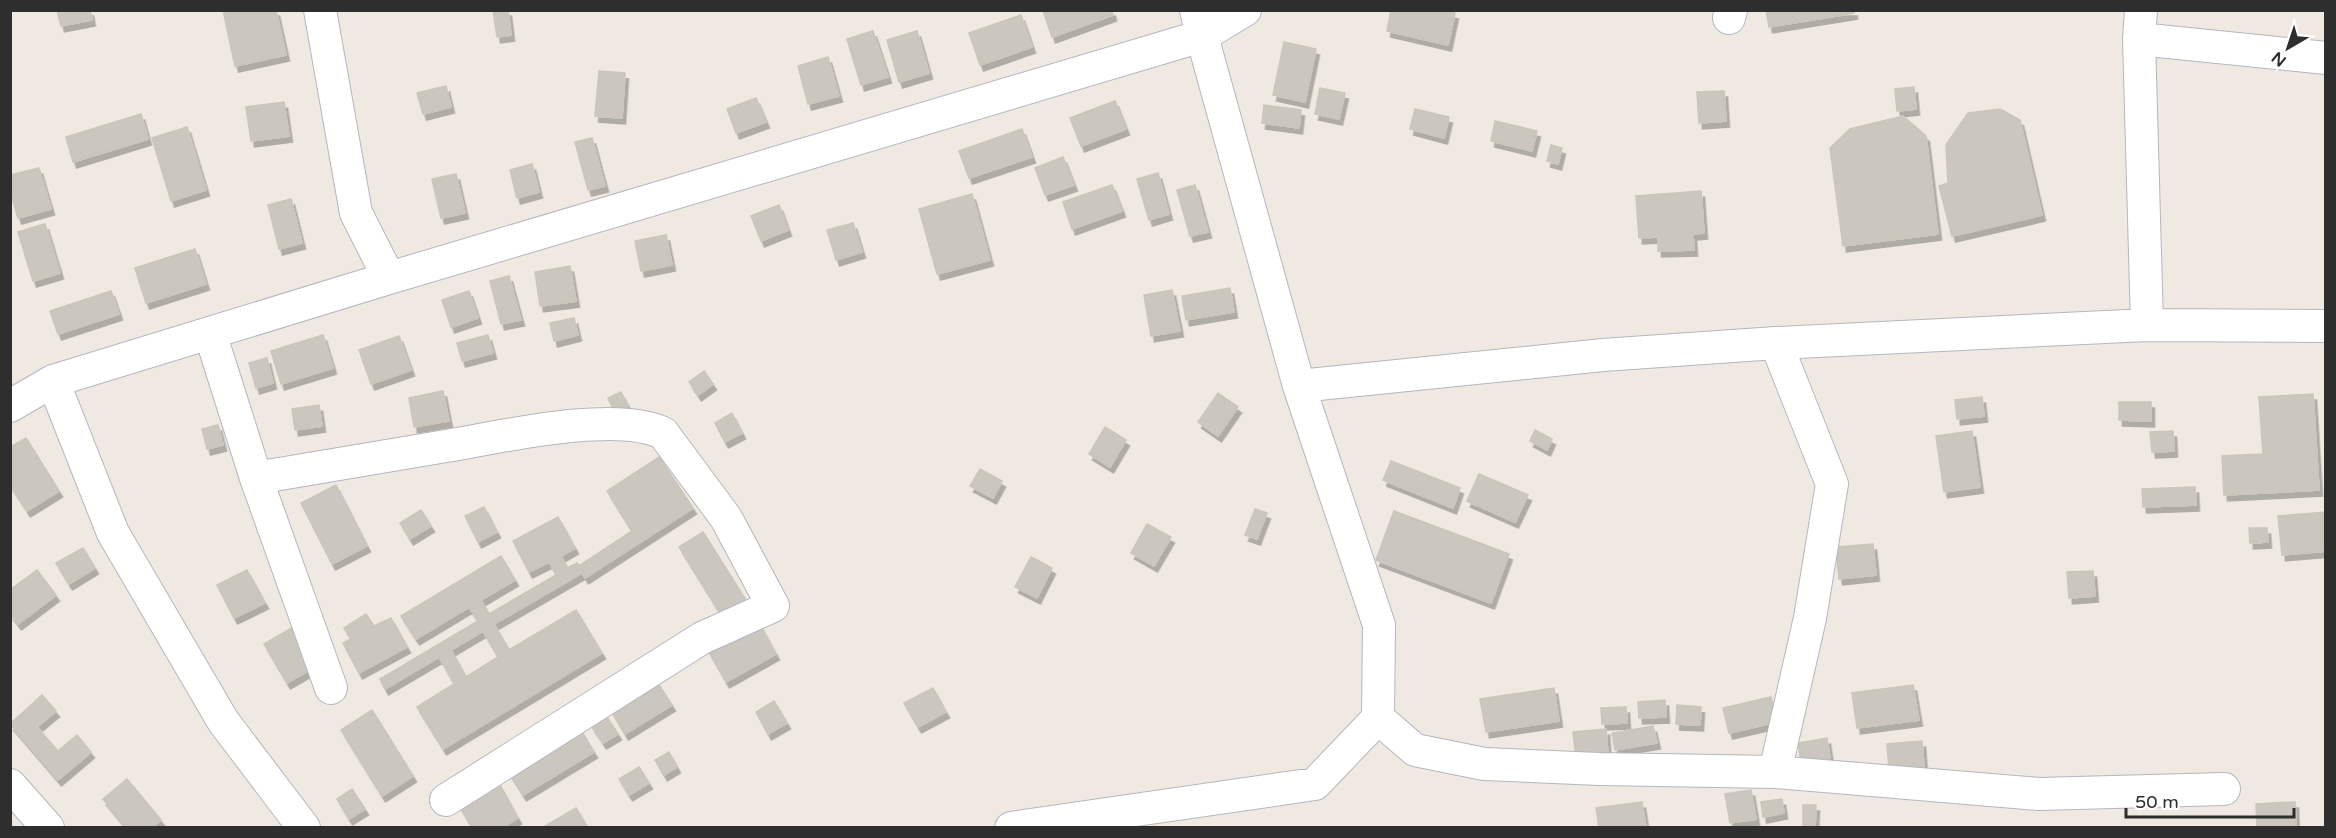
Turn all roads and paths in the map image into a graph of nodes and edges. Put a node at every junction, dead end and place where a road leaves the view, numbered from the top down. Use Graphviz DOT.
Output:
graph roads {
  1 [pos="320,10"];
  2 [pos="1245,10"];
  3 [pos="1199,23"];
  4 [pos="2140,25"];
  5 [pos="2325,58"];
  6 [pos="389,278"];
  7 [pos="2147,325"];
  8 [pos="2325,326"];
  9 [pos="210,333"];
  10 [pos="1776,343"];
  11 [pos="54,381"];
  12 [pos="1299,386"];
  13 [pos="10,406"];
  14 [pos="256,478"];
  15 [pos="331,688"];
  16 [pos="1378,718"];
  17 [pos="1774,772"];
  18 [pos="10,786"];
  19 [pos="2224,789"];
  20 [pos="446,800"];
  21 [pos="48,828"];
  22 [pos="304,828"];
  23 [pos="1011,828"];
  1 -- 6 [label="street"];
  2 -- 3 [label="street"];
  3 -- 6 [label="street"];
  3 -- 12 [label="street"];
  4 -- 5 [label="street"];
  4 -- 7 [label="street"];
  6 -- 9 [label="street"];
  7 -- 8 [label="street"];
  7 -- 10 [label="street"];
  9 -- 11 [label="street"];
  9 -- 14 [label="street"];
  10 -- 12 [label="street"];
  10 -- 17 [label="street"];
  11 -- 13 [label="street"];
  11 -- 22 [label="street"];
  12 -- 16 [label="street"];
  14 -- 15 [label="street"];
  14 -- 20 [label="street"];
  16 -- 17 [label="street"];
  16 -- 23 [label="street"];
  17 -- 19 [label="street"];
  18 -- 21 [label="street"];
}
